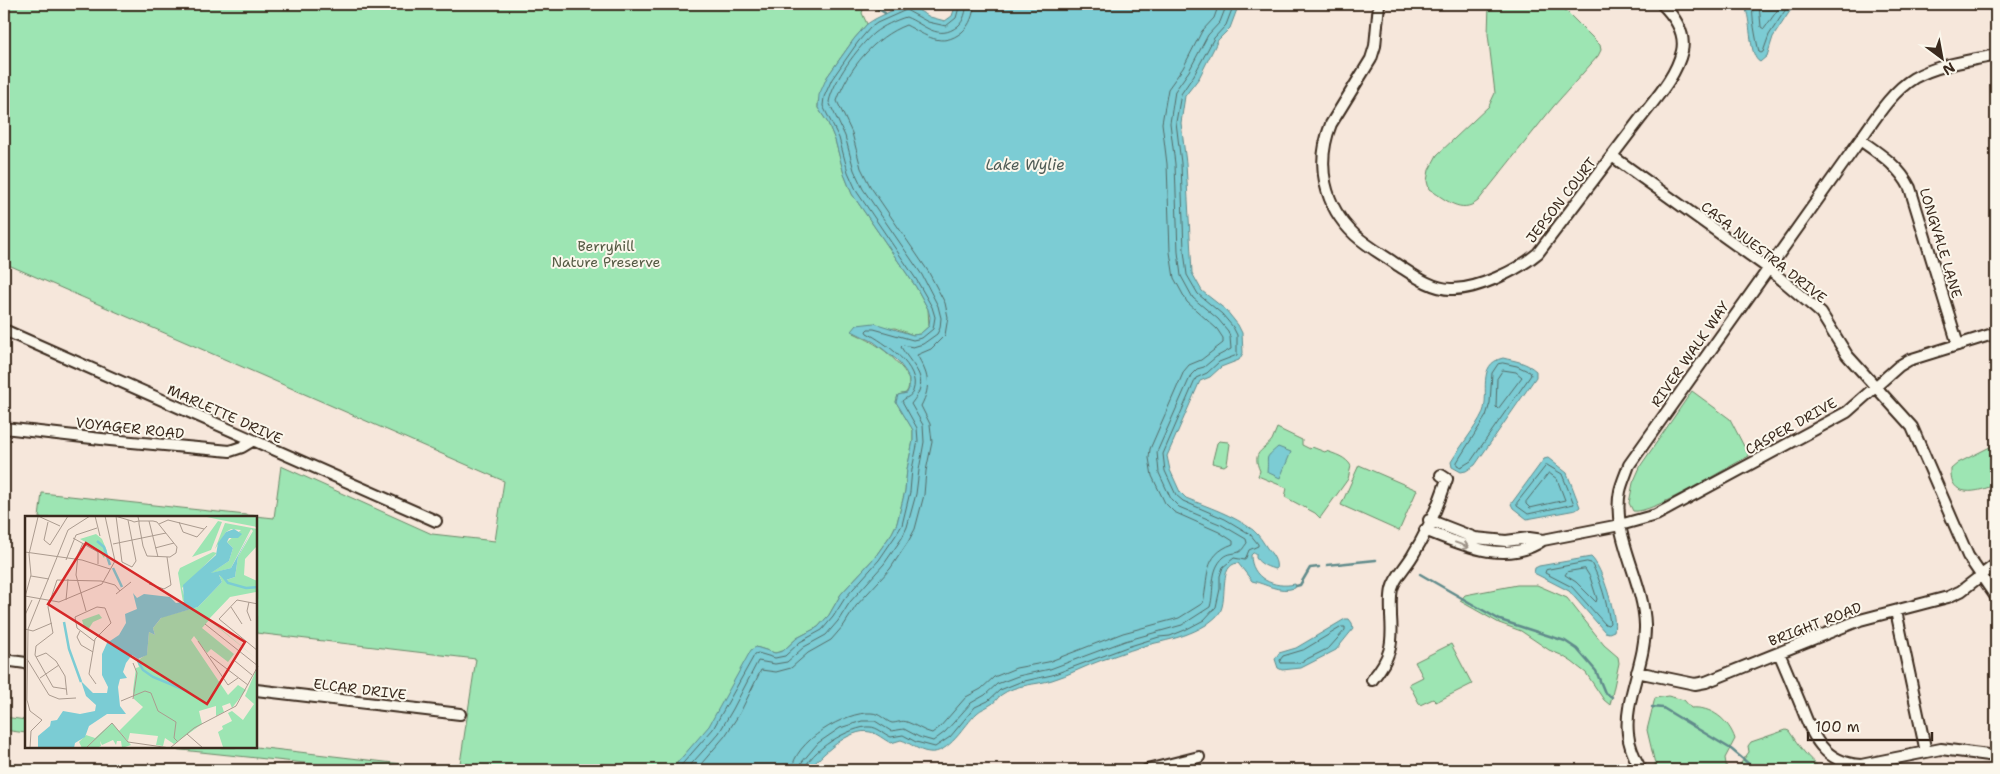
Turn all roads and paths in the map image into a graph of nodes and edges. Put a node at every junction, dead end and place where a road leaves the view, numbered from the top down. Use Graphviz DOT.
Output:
graph roads {
  1 [pos="1379,4"];
  2 [pos="1662,4"];
  3 [pos="1995,4"];
  4 [pos="1996,12"];
  5 [pos="1996,55"];
  6 [pos="1860,140"];
  7 [pos="1612,156"];
  8 [pos="1768,268"];
  9 [pos="4,330"];
  10 [pos="1996,333"];
  11 [pos="1958,345"];
  12 [pos="1875,387"];
  13 [pos="4,428"];
  14 [pos="252,441"];
  15 [pos="1441,475"];
  16 [pos="436,522"];
  17 [pos="1427,525"];
  18 [pos="1620,525"];
  19 [pos="1996,564"];
  20 [pos="1981,576"];
  21 [pos="1996,597"];
  22 [pos="1896,611"];
  23 [pos="1779,652"];
  24 [pos="4,660"];
  25 [pos="25,663"];
  26 [pos="1637,672"];
  27 [pos="1372,680"];
  28 [pos="258,690"];
  29 [pos="460,714"];
  30 [pos="1926,752"];
  31 [pos="1996,756"];
  32 [pos="1199,757"];
  33 [pos="1148,770"];
  34 [pos="1641,770"];
  1 -- 7 [label="street, JEPSON COURT"];
  2 -- 7 [label="street, JEPSON COURT"];
  3 -- 4 [label="street"];
  5 -- 6 [label="street, RIVER WALK WAY"];
  6 -- 8 [label="street, RIVER WALK WAY"];
  6 -- 11 [label="street, LONGVALE LANE"];
  7 -- 8 [label="street, CASA NUESTRA DRIVE"];
  8 -- 12 [label="street, CASA NUESTRA DRIVE"];
  8 -- 18 [label="street, RIVER WALK WAY"];
  9 -- 14 [label="street, MARLETTE DRIVE"];
  10 -- 11 [label="street, CASPER DRIVE"];
  11 -- 12 [label="street, CASPER DRIVE"];
  12 -- 18 [label="street, CASPER DRIVE"];
  12 -- 20 [label="street, CASA NUESTRA DRIVE"];
  13 -- 14 [label="street, VOYAGER ROAD"];
  14 -- 16 [label="street, MARLETTE DRIVE"];
  15 -- 17 [label="street"];
  17 -- 18 [label="street, CASPER DRIVE"];
  17 -- 27 [label="street"];
  18 -- 26 [label="street, RIVER WALK WAY"];
  19 -- 20 [label="street, BRIGHT ROAD"];
  20 -- 21 [label="street, CASA NUESTRA DRIVE"];
  20 -- 22 [label="street, BRIGHT ROAD"];
  22 -- 23 [label="street, BRIGHT ROAD"];
  22 -- 30 [label="street"];
  23 -- 26 [label="street, BRIGHT ROAD"];
  23 -- 30 [label="street"];
  24 -- 25 [label="street"];
  26 -- 34 [label="street, RIVER WALK WAY"];
  28 -- 29 [label="street, ELCAR DRIVE"];
  30 -- 31 [label="street"];
  32 -- 33 [label="street"];
}
